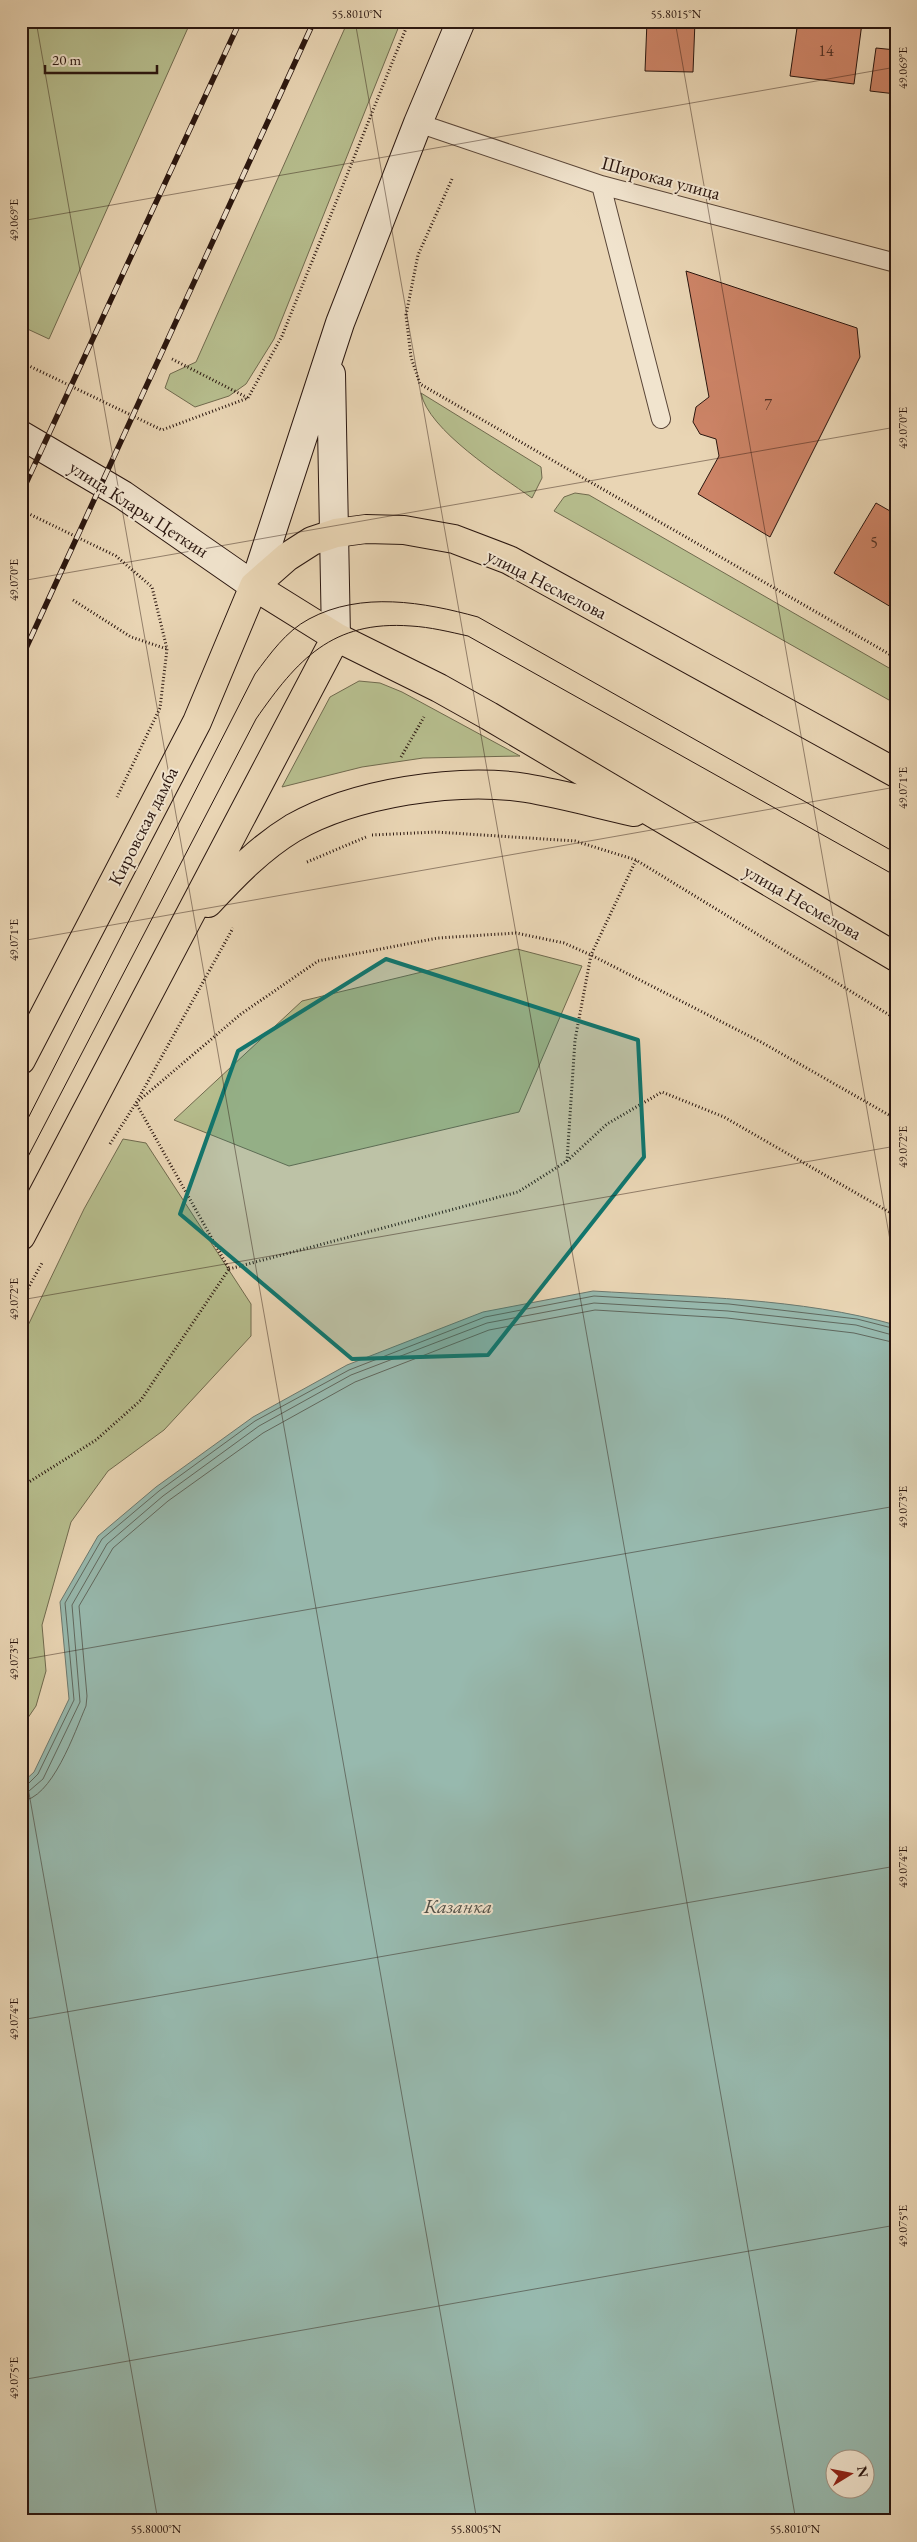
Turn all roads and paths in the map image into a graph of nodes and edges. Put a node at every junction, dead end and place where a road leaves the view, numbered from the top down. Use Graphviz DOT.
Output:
graph roads {
  1 [pos="409,21"];
  2 [pos="461,21"];
  3 [pos="418,122"];
  4 [pos="452,178"];
  5 [pos="602,185"];
  6 [pos="896,264"];
  7 [pos="330,356"];
  8 [pos="172,359"];
  9 [pos="21,362"];
  10 [pos="248,398"];
  11 [pos="661,418"];
  12 [pos="21,435"];
  13 [pos="21,510"];
  14 [pos="336,533"];
  15 [pos="254,586"];
  16 [pos="73,600"];
  17 [pos="336,637"];
  18 [pos="167,649"];
  19 [pos="896,658"];
  20 [pos="425,715"];
  21 [pos="398,762"];
  22 [pos="896,773"];
  23 [pos="112,806"];
  24 [pos="658,818"];
  25 [pos="636,860"];
  26 [pos="298,866"];
  27 [pos="239,922"];
  28 [pos="186,926"];
  29 [pos="591,955"];
  30 [pos="896,956"];
  31 [pos="896,1019"];
  32 [pos="21,1060"];
  33 [pos="136,1103"];
  34 [pos="896,1119"];
  35 [pos="106,1151"];
  36 [pos="567,1161"];
  37 [pos="896,1216"];
  38 [pos="21,1236"];
  39 [pos="44,1259"];
  40 [pos="229,1269"];
  41 [pos="21,1301"];
  42 [pos="21,1487"];
  1 -- 10 [label="path"];
  2 -- 3 [label="main road"];
  3 -- 5 [label="lane, Широкая улица"];
  3 -- 7 [label="main road"];
  4 -- 19 [label="path"];
  5 -- 6 [label="lane, Широкая улица"];
  5 -- 11 [label="lane"];
  7 -- 14 [label="main road"];
  7 -- 15 [label="main road"];
  8 -- 10 [label="path"];
  9 -- 10 [label="path"];
  12 -- 15 [label="main road, улица Клары Цеткин"];
  13 -- 18 [label="path"];
  14 -- 15 [label="main road, улица Несмелова"];
  14 -- 17 [label="main road"];
  14 -- 22 [label="main road, улица Несмелова"];
  15 -- 17 [label="main road, улица Несмелова"];
  15 -- 32 [label="main road, Кировская дамба"];
  16 -- 18 [label="path"];
  17 -- 24 [label="main road, улица Несмелова"];
  17 -- 28 [label="main road"];
  18 -- 23 [label="path"];
  20 -- 21 [label="path"];
  24 -- 28 [label="main road, улица Несмелова"];
  24 -- 30 [label="main road, улица Несмелова"];
  25 -- 26 [label="path"];
  25 -- 29 [label="path"];
  25 -- 31 [label="path"];
  27 -- 33 [label="path"];
  28 -- 38 [label="main road"];
  29 -- 33 [label="path"];
  29 -- 34 [label="path"];
  29 -- 36 [label="path"];
  33 -- 35 [label="path"];
  33 -- 40 [label="path"];
  36 -- 37 [label="path"];
  36 -- 40 [label="path"];
  39 -- 41 [label="path"];
  40 -- 42 [label="path"];
}
